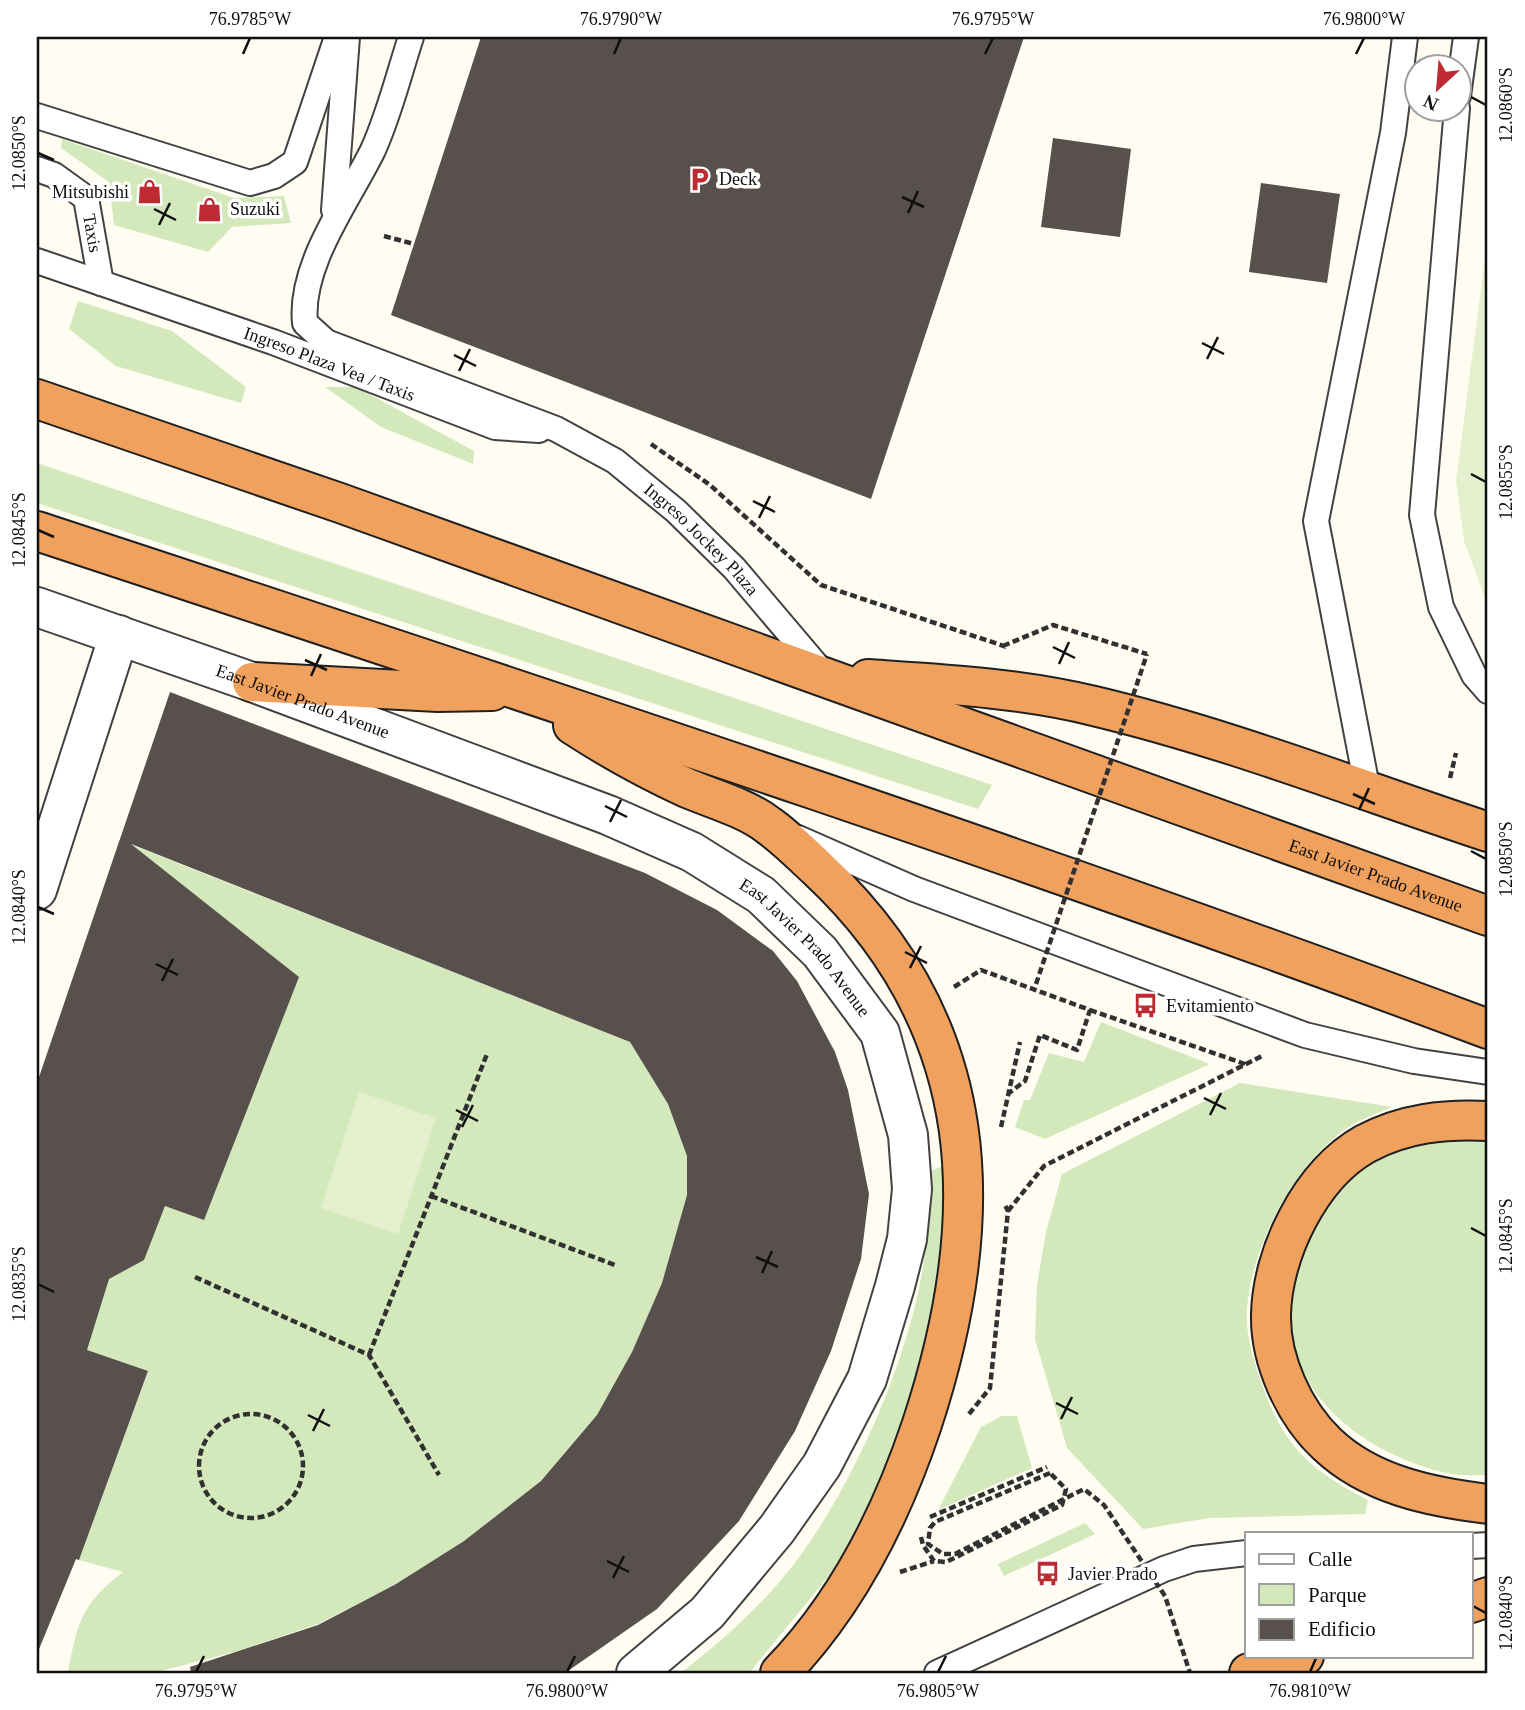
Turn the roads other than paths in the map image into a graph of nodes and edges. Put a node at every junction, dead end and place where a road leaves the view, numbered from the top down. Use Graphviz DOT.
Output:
graph roads {
  1 [pos="337,37"];
  2 [pos="346,37"];
  3 [pos="411,37"];
  4 [pos="1405,37"];
  5 [pos="37,116"];
  6 [pos="1456,122"];
  7 [pos="37,169"];
  8 [pos="334,218"];
  9 [pos="37,261"];
  10 [pos="101,284"];
  11 [pos="37,399"];
  12 [pos="558,430"];
  13 [pos="37,531"];
  14 [pos="37,607"];
  15 [pos="119,635"];
  16 [pos="825,677"];
  17 [pos="252,682"];
  18 [pos="520,691"];
  19 [pos="1488,691"];
  20 [pos="1368,792"];
  21 [pos="766,823"];
  22 [pos="1488,832"];
  23 [pos="37,890"];
  24 [pos="1488,916"];
  25 [pos="1488,1029"];
  26 [pos="1488,1072"];
  27 [pos="1488,1121"];
  28 [pos="1488,1504"];
  29 [pos="1245,1553"];
  30 [pos="1298,1658"];
  31 [pos="636,1673"];
  32 [pos="780,1673"];
  33 [pos="937,1673"];
  34 [pos="1249,1673"];
  1 -- 5 [label="lane"];
  2 -- 8 [label="lane"];
  3 -- 8 [label="lane"];
  4 -- 20 [label="lane"];
  6 -- 19 [label="lane"];
  7 -- 10 [label="lane, Taxis"];
  8 -- 12 [label="lane, Ingreso Jockey Plaza"];
  9 -- 10 [label="lane, Ingreso Plaza Vea / Taxis"];
  10 -- 12 [label="lane, Ingreso Plaza Vea / Taxis"];
  11 -- 16 [label="highway, East Javier Prado Avenue"];
  12 -- 16 [label="lane, Ingreso Jockey Plaza"];
  13 -- 18 [label="highway"];
  14 -- 15 [label="street, East Javier Prado Avenue"];
  15 -- 17 [label="street, East Javier Prado Avenue"];
  15 -- 23 [label="street"];
  16 -- 20 [label="highway"];
  16 -- 24 [label="highway, East Javier Prado Avenue"];
  17 -- 18 [label="highway"];
  17 -- 31 [label="street, East Javier Prado Avenue"];
  18 -- 21 [label="highway"];
  18 -- 25 [label="highway"];
  20 -- 22 [label="highway"];
  21 -- 26 [label="lane"];
  21 -- 32 [label="highway"];
  27 -- 28 [label="highway"];
  29 -- 33 [label="lane"];
  30 -- 34 [label="highway"];
}
